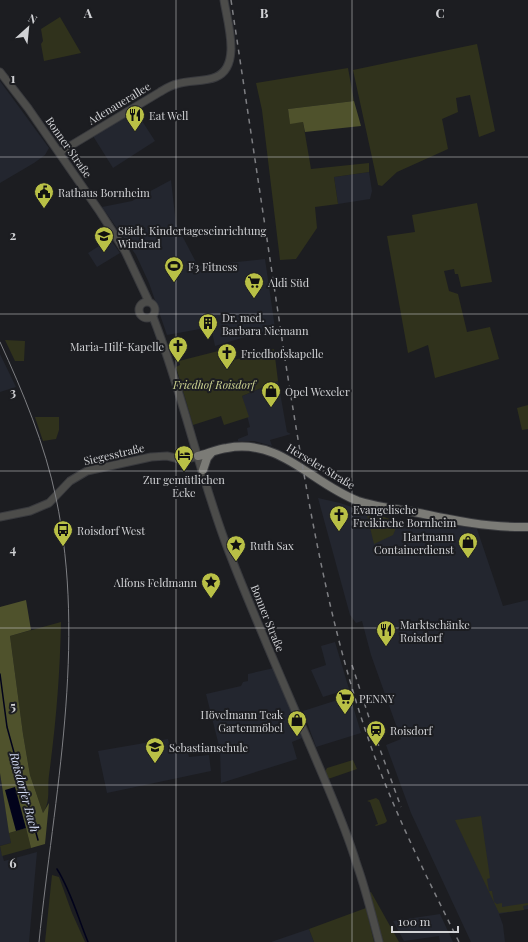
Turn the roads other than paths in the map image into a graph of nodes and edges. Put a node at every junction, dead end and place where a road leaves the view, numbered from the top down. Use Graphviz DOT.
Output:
graph roads {
  1 [pos="224,0"];
  2 [pos="0,72"];
  3 [pos="60,152"];
  4 [pos="145,303"];
  5 [pos="151,318"];
  6 [pos="212,452"];
  7 [pos="198,456"];
  8 [pos="202,470"];
  9 [pos="0,517"];
  10 [pos="528,527"];
  11 [pos="379,942"];
  1 -- 3 [label="street, Adenauerallee"];
  2 -- 3 [label="street, Bonner Straße"];
  3 -- 4 [label="street, Bonner Straße"];
  4 -- 5 [label="street"];
  4 -- 5 [label="street"];
  5 -- 7 [label="street, Bonner Straße"];
  6 -- 7 [label="main road, Herseler Straße"];
  6 -- 8 [label="main road"];
  6 -- 10 [label="main road, Herseler Straße"];
  7 -- 8 [label="street, Bonner Straße"];
  7 -- 9 [label="street, Siegesstraße"];
  8 -- 11 [label="street, Bonner Straße"];
}
